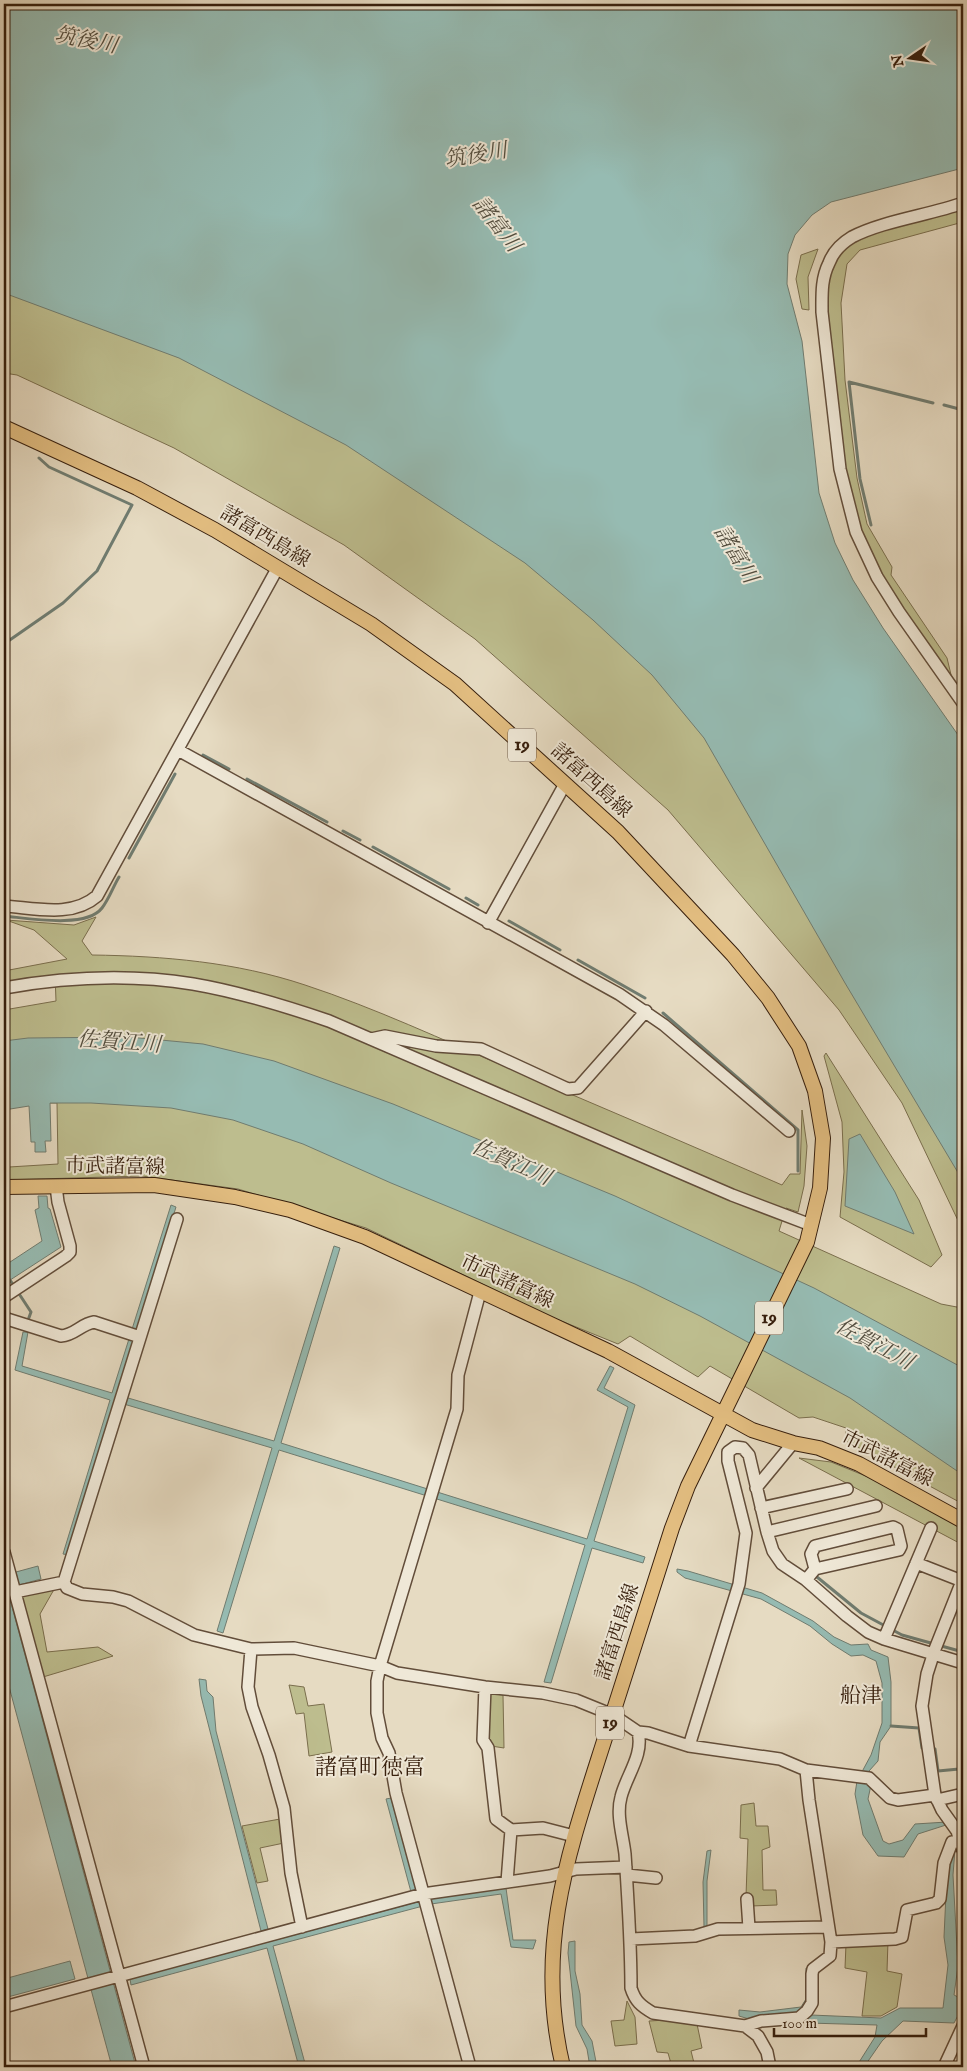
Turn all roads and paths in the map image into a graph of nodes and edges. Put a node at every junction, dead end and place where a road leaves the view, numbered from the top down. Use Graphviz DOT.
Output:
graph roads {
  1 [pos="963,203"];
  2 [pos="4,427"];
  3 [pos="277,569"];
  4 [pos="963,703"];
  5 [pos="178,750"];
  6 [pos="565,784"];
  7 [pos="4,906"];
  8 [pos="488,923"];
  9 [pos="4,988"];
  10 [pos="646,1011"];
  11 [pos="371,1039"];
  12 [pos="789,1131"];
  13 [pos="56,1186"];
  14 [pos="4,1187"];
  15 [pos="177,1219"];
  16 [pos="811,1225"];
  17 [pos="12,1291"];
  18 [pos="480,1292"];
  19 [pos="4,1318"];
  20 [pos="136,1336"];
  21 [pos="722,1413"];
  22 [pos="793,1443"];
  23 [pos="756,1488"];
  24 [pos="846,1489"];
  25 [pos="876,1506"];
  26 [pos="761,1508"];
  27 [pos="963,1521"];
  28 [pos="930,1528"];
  29 [pos="767,1532"];
  30 [pos="4,1552"];
  31 [pos="916,1563"];
  32 [pos="815,1569"];
  33 [pos="806,1580"];
  34 [pos="64,1582"];
  35 [pos="16,1592"];
  36 [pos="960,1595"];
  37 [pos="887,1631"];
  38 [pos="251,1649"];
  39 [pos="936,1649"];
  40 [pos="963,1663"];
  41 [pos="380,1666"];
  42 [pos="485,1687"];
  43 [pos="612,1715"];
  44 [pos="638,1732"];
  45 [pos="689,1746"];
  46 [pos="806,1770"];
  47 [pos="963,1794"];
  48 [pos="936,1797"];
  49 [pos="511,1830"];
  50 [pos="574,1836"];
  51 [pos="961,1845"];
  52 [pos="626,1871"];
  53 [pos="564,1872"];
  54 [pos="656,1878"];
  55 [pos="507,1882"];
  56 [pos="423,1894"];
  57 [pos="747,1899"];
  58 [pos="302,1927"];
  59 [pos="827,1927"];
  60 [pos="749,1928"];
  61 [pos="631,1938"];
  62 [pos="831,1942"];
  63 [pos="116,1976"];
  64 [pos="4,2006"];
  65 [pos="745,2026"];
  66 [pos="963,2026"];
  67 [pos="144,2067"];
  68 [pos="470,2067"];
  69 [pos="563,2067"];
  70 [pos="770,2067"];
  71 [pos="944,2067"];
  1 -- 4 [label="street"];
  2 -- 3 [label="main road, 諸富西島線 / 19"];
  3 -- 5 [label="street"];
  3 -- 6 [label="main road, 諸富西島線 / 19"];
  5 -- 7 [label="street"];
  5 -- 8 [label="street"];
  6 -- 8 [label="street"];
  6 -- 16 [label="main road, 諸富西島線 / 19"];
  8 -- 10 [label="street"];
  9 -- 11 [label="street"];
  10 -- 11 [label="street"];
  10 -- 12 [label="street"];
  11 -- 16 [label="street"];
  13 -- 14 [label="main road, 市武諸富線"];
  13 -- 17 [label="street"];
  13 -- 18 [label="main road, 市武諸富線"];
  15 -- 20 [label="street"];
  16 -- 21 [label="main road, 諸富西島線 / 19"];
  18 -- 21 [label="main road, 市武諸富線"];
  18 -- 41 [label="street"];
  19 -- 20 [label="street"];
  20 -- 34 [label="street"];
  21 -- 22 [label="main road, 市武諸富線"];
  21 -- 43 [label="main road, 諸富西島線 / 19"];
  22 -- 23 [label="street"];
  22 -- 27 [label="main road, 市武諸富線"];
  23 -- 26 [label="street"];
  23 -- 45 [label="street"];
  24 -- 26 [label="street"];
  25 -- 29 [label="street"];
  26 -- 29 [label="street"];
  28 -- 31 [label="street"];
  29 -- 33 [label="street"];
  30 -- 35 [label="street"];
  31 -- 36 [label="street"];
  31 -- 37 [label="street"];
  32 -- 32 [label="street"];
  32 -- 33 [label="street"];
  33 -- 37 [label="street"];
  34 -- 35 [label="street"];
  34 -- 38 [label="street"];
  35 -- 63 [label="street"];
  36 -- 39 [label="street"];
  37 -- 39 [label="street"];
  38 -- 41 [label="street"];
  38 -- 58 [label="street"];
  39 -- 40 [label="street"];
  39 -- 48 [label="street"];
  41 -- 42 [label="street"];
  41 -- 56 [label="street"];
  42 -- 43 [label="street"];
  42 -- 49 [label="street"];
  43 -- 44 [label="street"];
  43 -- 50 [label="main road, 諸富西島線 / 19"];
  44 -- 45 [label="street"];
  44 -- 52 [label="street"];
  45 -- 46 [label="street"];
  46 -- 48 [label="street"];
  46 -- 59 [label="street"];
  47 -- 48 [label="street"];
  48 -- 51 [label="street"];
  49 -- 50 [label="street"];
  49 -- 55 [label="street"];
  50 -- 53 [label="main road, 諸富西島線 / 19"];
  51 -- 62 [label="street"];
  52 -- 53 [label="street"];
  52 -- 54 [label="street"];
  52 -- 61 [label="street"];
  53 -- 55 [label="street"];
  53 -- 69 [label="main road, 諸富西島線 / 19"];
  55 -- 56 [label="street"];
  56 -- 58 [label="street"];
  56 -- 68 [label="street"];
  57 -- 60 [label="street"];
  58 -- 63 [label="street"];
  59 -- 60 [label="street"];
  59 -- 62 [label="street"];
  60 -- 61 [label="street"];
  61 -- 65 [label="street"];
  62 -- 65 [label="street"];
  63 -- 64 [label="street"];
  63 -- 67 [label="street"];
  65 -- 70 [label="street"];
  66 -- 71 [label="street"];
}
